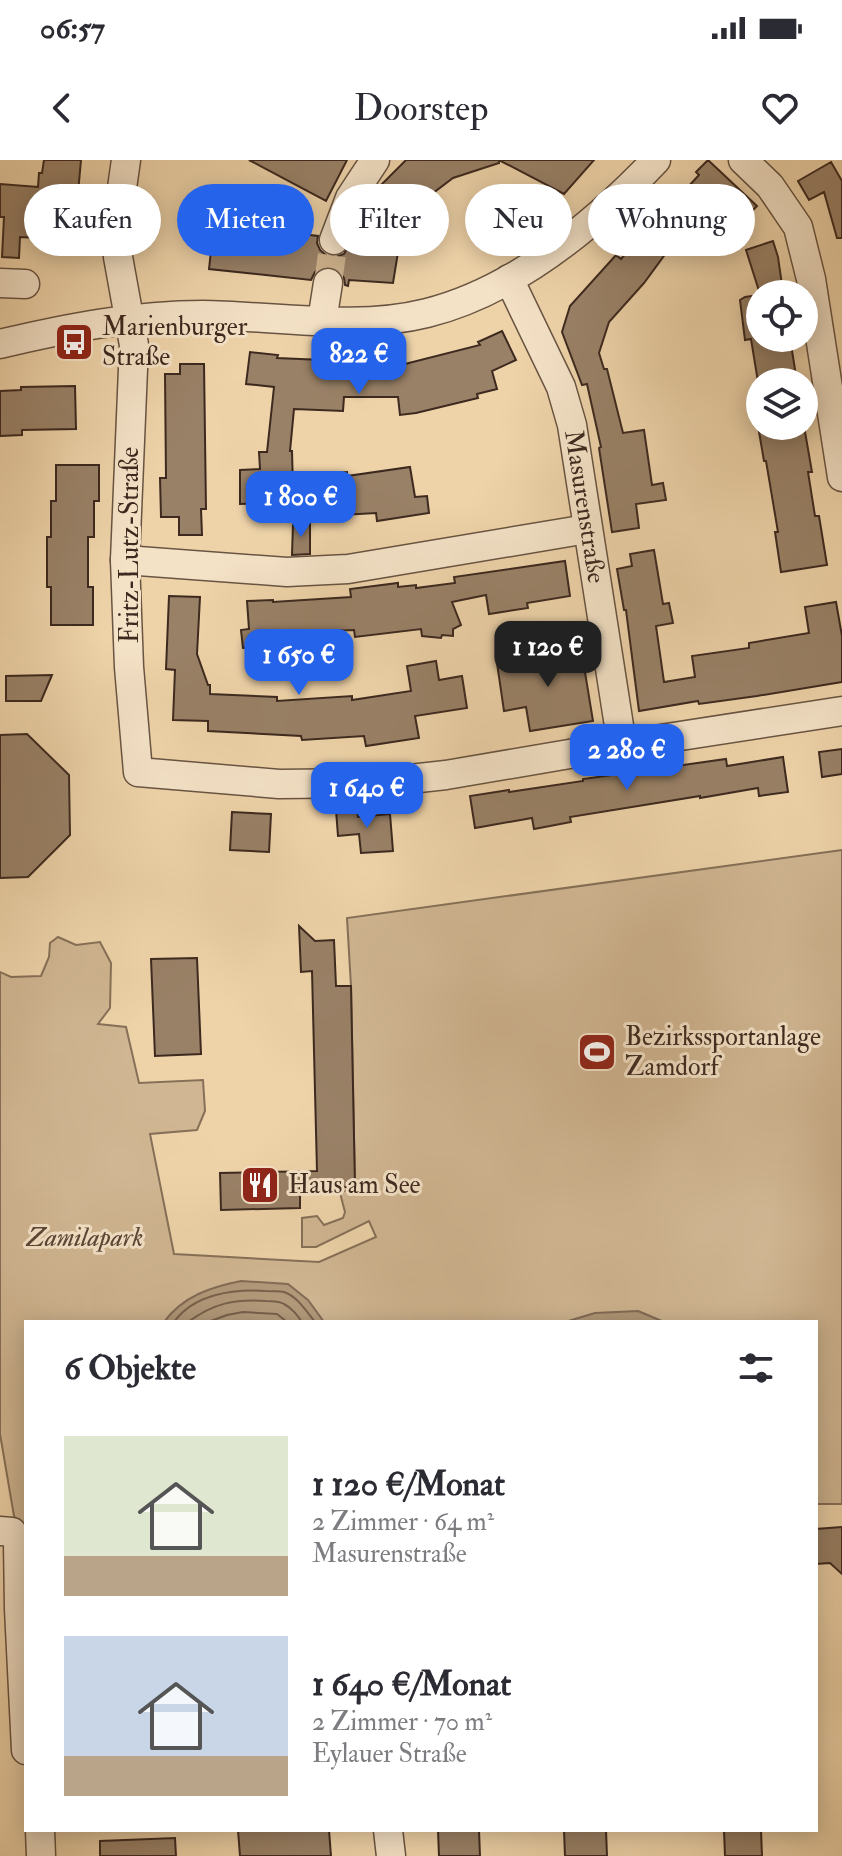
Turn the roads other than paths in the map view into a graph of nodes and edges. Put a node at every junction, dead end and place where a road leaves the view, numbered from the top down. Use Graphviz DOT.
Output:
graph roads {
  1 [pos="126,160"];
  2 [pos="375,160"];
  3 [pos="743,160"];
  4 [pos="638,166"];
  5 [pos="359,184"];
  6 [pos="509,279"];
  7 [pos="328,283"];
  8 [pos="129,319"];
  9 [pos="322,321"];
  10 [pos="0,344"];
  11 [pos="842,477"];
  12 [pos="587,529"];
  13 [pos="125,560"];
  14 [pos="842,711"];
  15 [pos="622,745"];
  16 [pos="0,1531"];
  17 [pos="24,1710"];
  18 [pos="40,1832"];
  19 [pos="388,1832"];
  20 [pos="41,1856"];
  21 [pos="391,1856"];
  1 -- 8 [label="street"];
  2 -- 5 [label="street"];
  3 -- 11 [label="street"];
  4 -- 6 [label="street"];
  6 -- 9 [label="street"];
  6 -- 12 [label="street, Masurenstraße"];
  7 -- 9 [label="street"];
  8 -- 9 [label="street"];
  8 -- 10 [label="street"];
  8 -- 13 [label="street, Fritz-Lutz-Straße"];
  12 -- 13 [label="street"];
  12 -- 15 [label="street, Masurenstraße"];
  13 -- 15 [label="street, Fritz-Lutz-Straße"];
  14 -- 15 [label="street"];
  16 -- 17 [label="street"];
  18 -- 20 [label="street"];
  19 -- 21 [label="street"];
}
